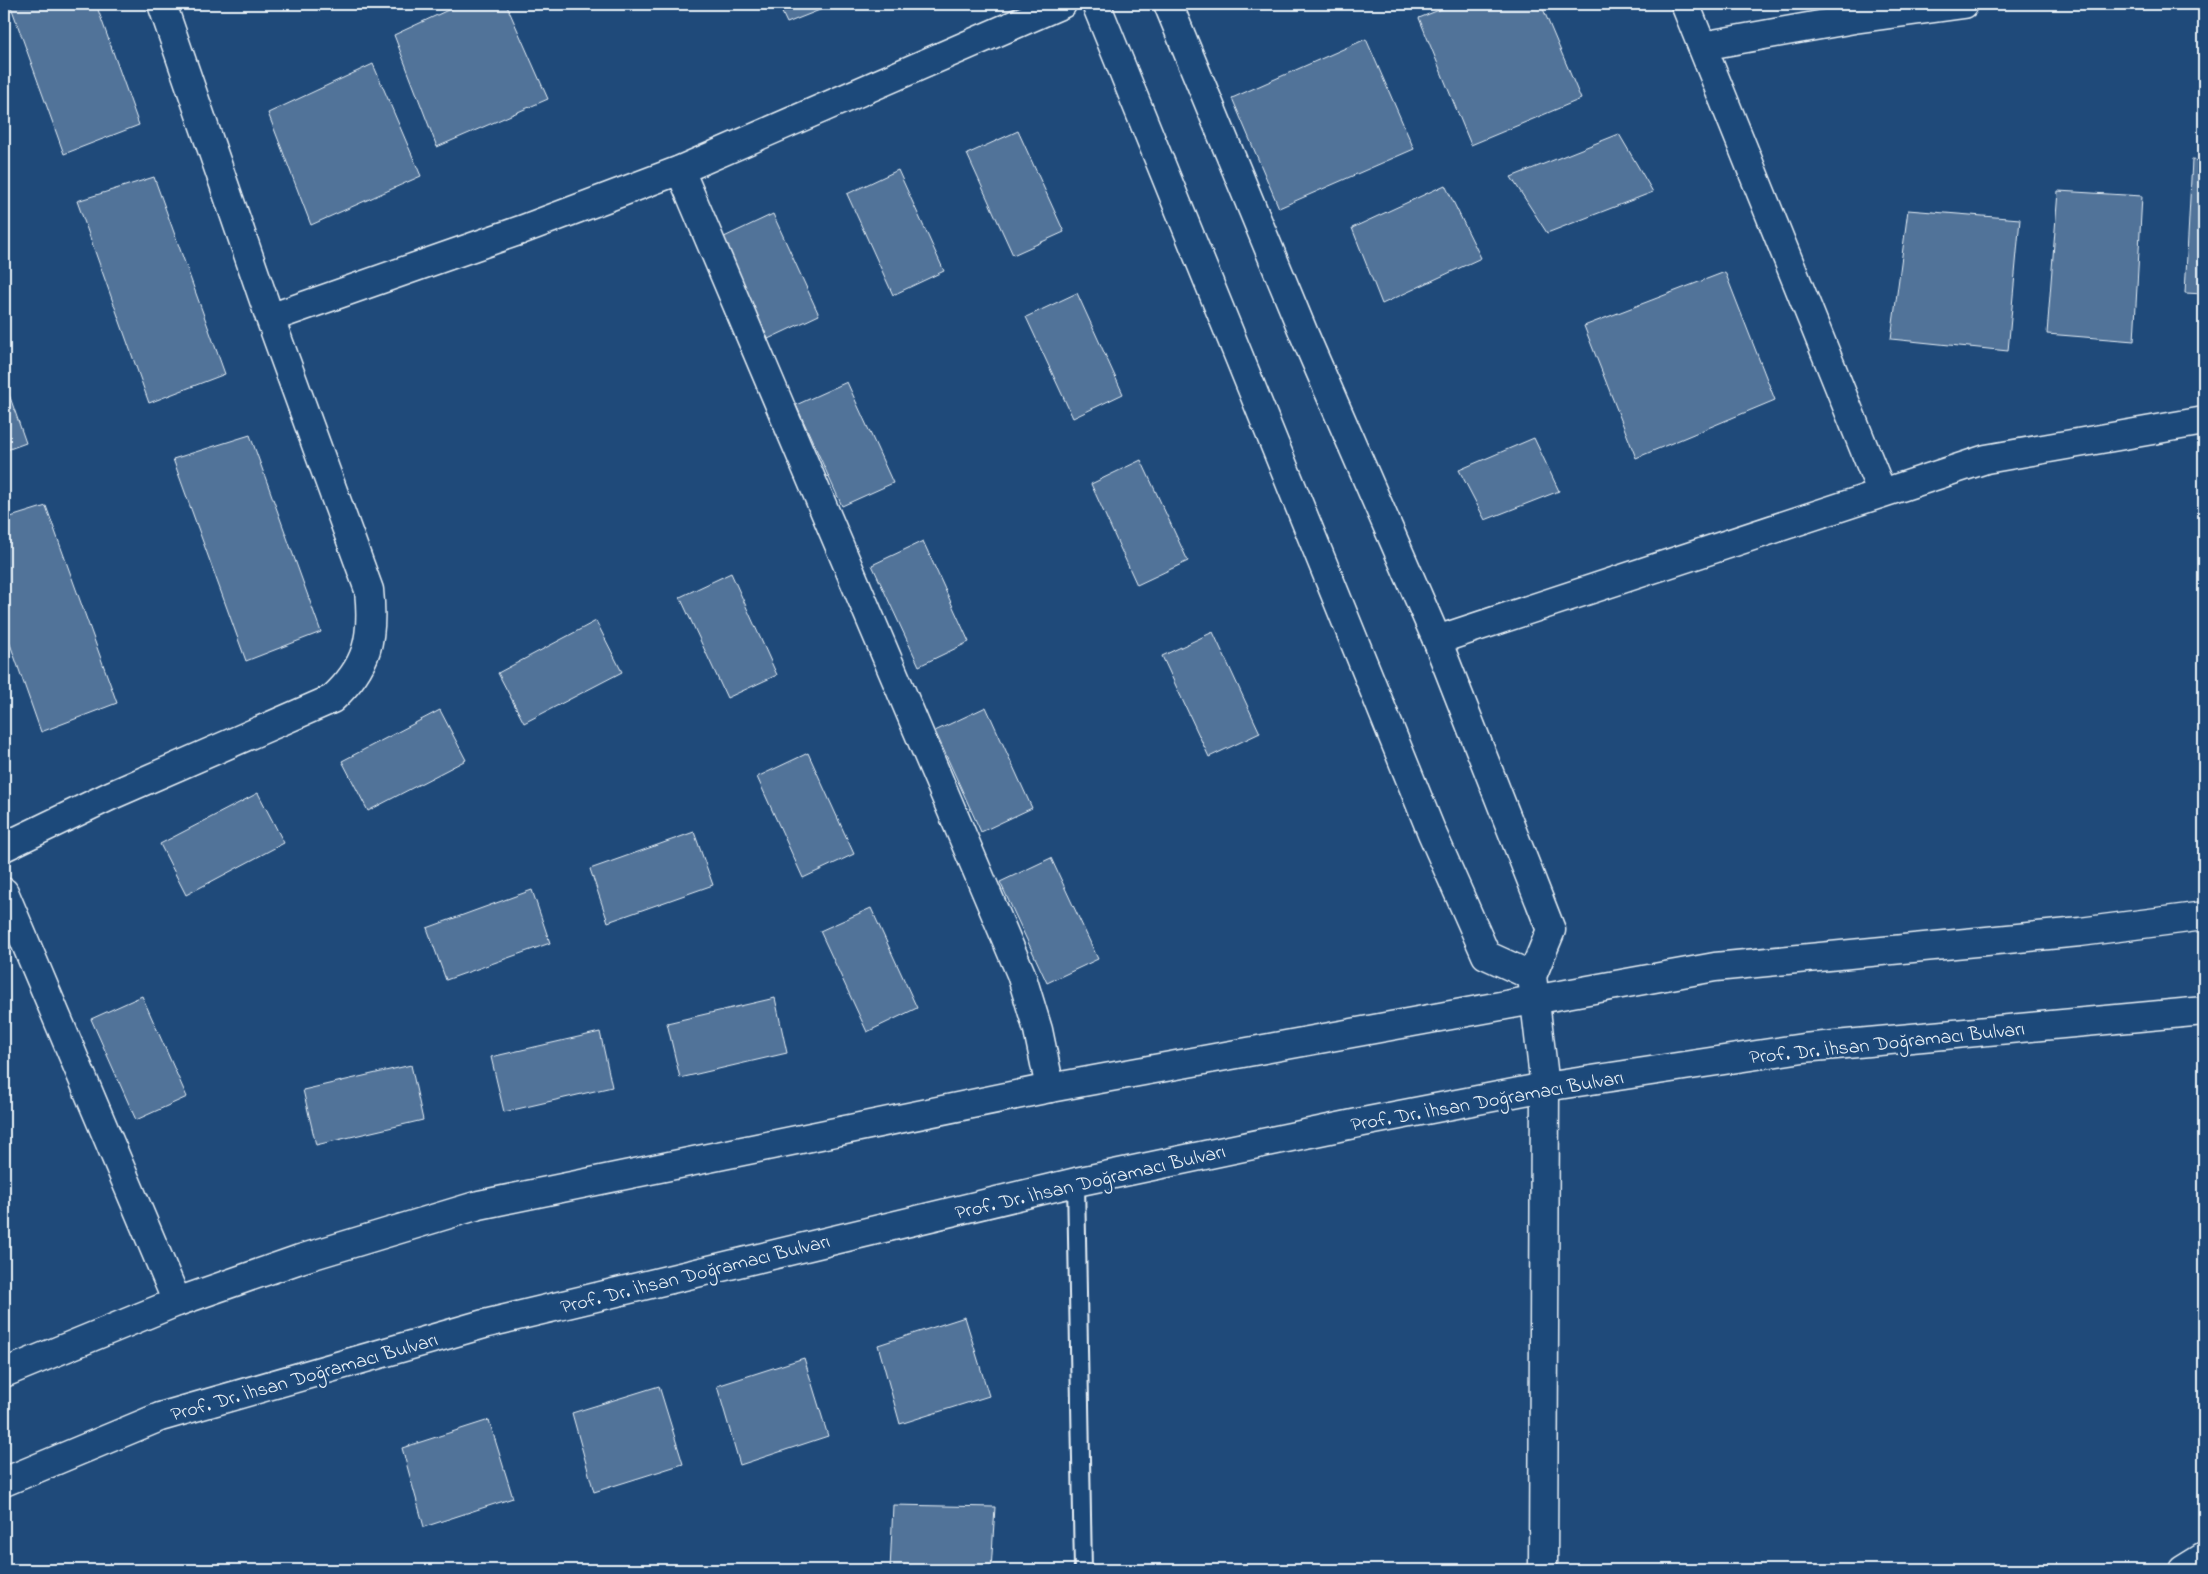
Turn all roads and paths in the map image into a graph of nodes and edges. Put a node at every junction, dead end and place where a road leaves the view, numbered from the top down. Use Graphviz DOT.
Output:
graph roads {
  1 [pos="162,4"];
  2 [pos="1062,4"];
  3 [pos="1096,4"];
  4 [pos="1168,4"];
  5 [pos="1685,4"];
  6 [pos="1964,4"];
  7 [pos="1702,46"];
  8 [pos="680,170"];
  9 [pos="270,318"];
  10 [pos="2204,421"];
  11 [pos="1882,493"];
  12 [pos="1436,640"];
  13 [pos="4,847"];
  14 [pos="4,892"];
  15 [pos="2204,916"];
  16 [pos="1534,988"];
  17 [pos="2204,1011"];
  18 [pos="1545,1087"];
  19 [pos="1050,1088"];
  20 [pos="1076,1182"];
  21 [pos="176,1302"];
  22 [pos="4,1373"];
  23 [pos="4,1482"];
  24 [pos="2204,1557"];
  25 [pos="1084,1570"];
  26 [pos="1543,1570"];
  27 [pos="2183,1570"];
  1 -- 9 [label="street"];
  2 -- 8 [label="street"];
  3 -- 16 [label="street"];
  4 -- 12 [label="street"];
  5 -- 7 [label="street"];
  6 -- 7 [label="street"];
  7 -- 11 [label="street"];
  8 -- 9 [label="street"];
  8 -- 19 [label="street"];
  9 -- 13 [label="street"];
  10 -- 11 [label="street"];
  11 -- 12 [label="street"];
  12 -- 16 [label="street"];
  14 -- 21 [label="street"];
  15 -- 16 [label="street"];
  16 -- 18 [label="street"];
  16 -- 19 [label="street"];
  17 -- 18 [label="street, Prof. Dr. İhsan Doğramacı Bulvarı"];
  18 -- 20 [label="street, Prof. Dr. İhsan Doğramacı Bulvarı"];
  18 -- 26 [label="street"];
  19 -- 21 [label="street"];
  20 -- 23 [label="street, Prof. Dr. İhsan Doğramacı Bulvarı"];
  20 -- 25 [label="lane"];
  21 -- 22 [label="street"];
  24 -- 27 [label="street"];
}
